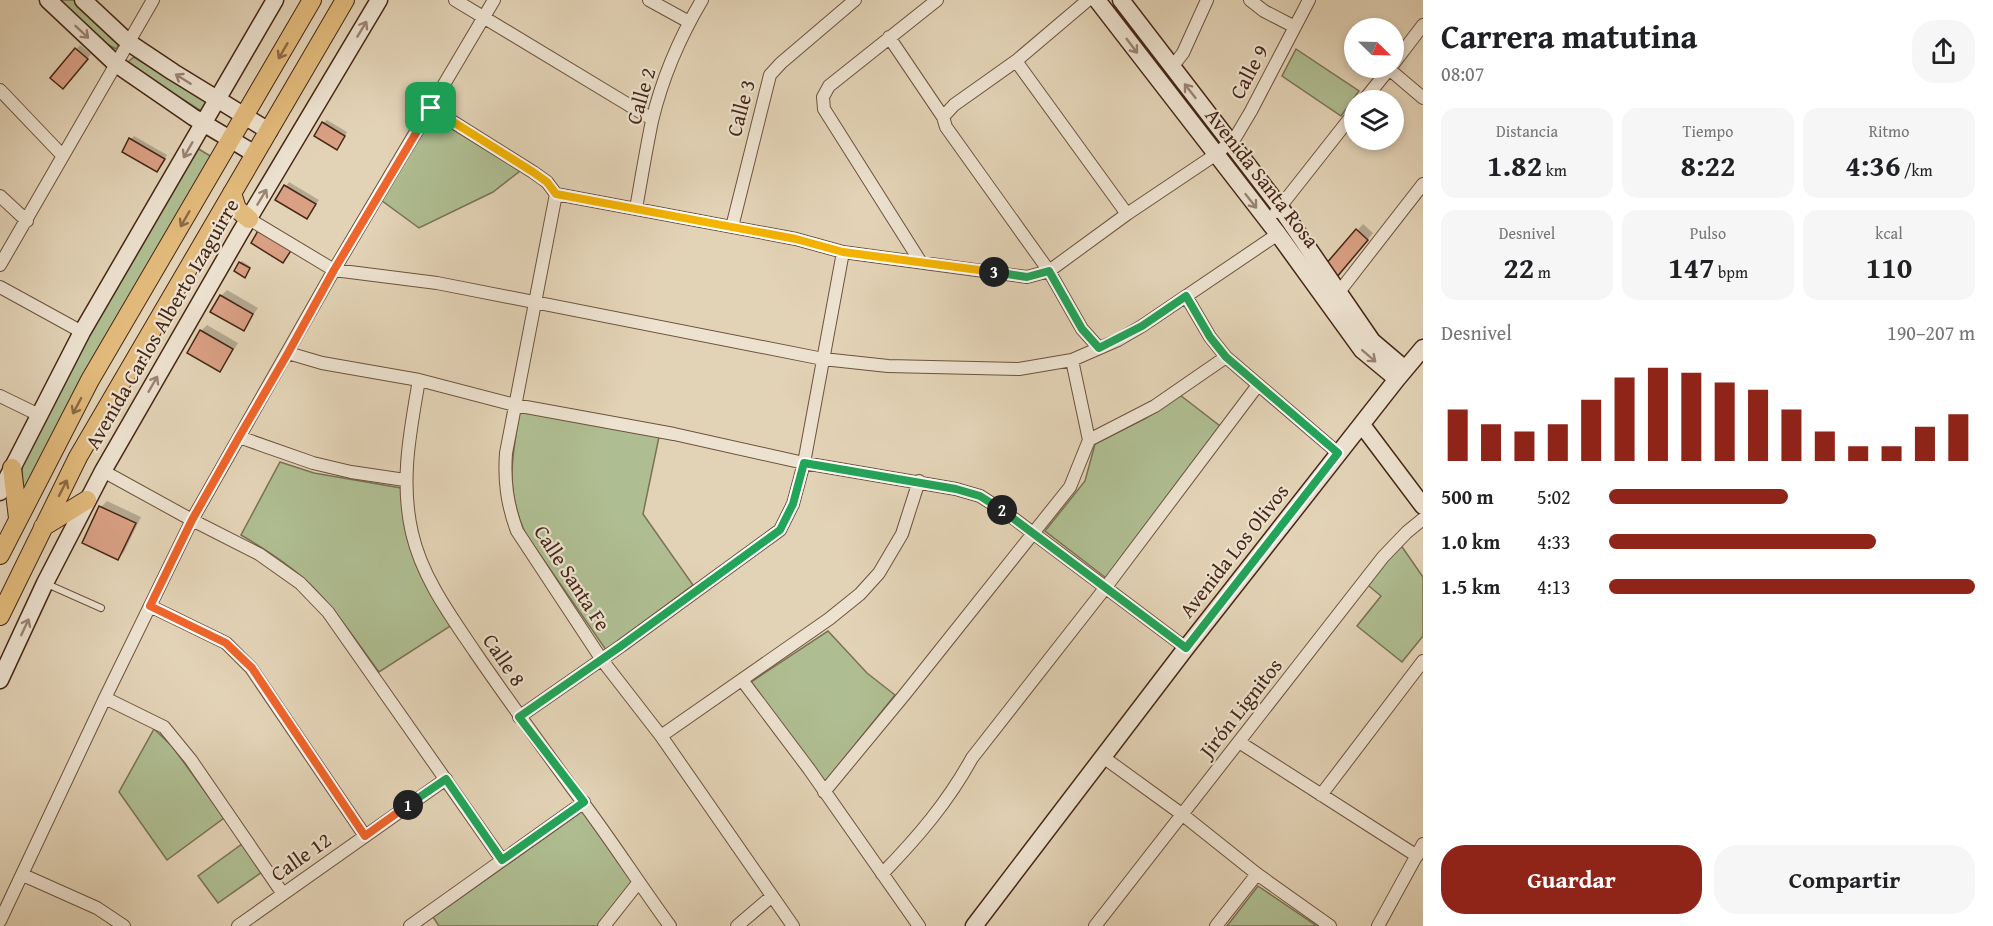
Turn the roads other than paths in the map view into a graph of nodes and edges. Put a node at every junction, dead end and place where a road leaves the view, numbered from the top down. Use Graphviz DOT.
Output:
graph roads {
  1 [pos="48,0"];
  2 [pos="83,0"];
  3 [pos="153,0"];
  4 [pos="275,0"];
  5 [pos="312,0"];
  6 [pos="345,0"];
  7 [pos="379,0"];
  8 [pos="455,0"];
  9 [pos="494,0"];
  10 [pos="649,0"];
  11 [pos="702,0"];
  12 [pos="855,0"];
  13 [pos="937,0"];
  14 [pos="1088,0"];
  15 [pos="1097,0"];
  16 [pos="1121,0"];
  17 [pos="1207,0"];
  18 [pos="1250,0"];
  19 [pos="1309,0"];
  20 [pos="485,16"];
  21 [pos="689,22"];
  22 [pos="1423,25"];
  23 [pos="1295,27"];
  24 [pos="889,37"];
  25 [pos="129,42"];
  26 [pos="1404,50"];
  27 [pos="1016,61"];
  28 [pos="116,63"];
  29 [pos="1172,67"];
  30 [pos="1382,78"];
  31 [pos="1402,78"];
  32 [pos="0,90"];
  33 [pos="1372,90"];
  34 [pos="1423,98"];
  35 [pos="218,100"];
  36 [pos="431,108"];
  37 [pos="244,116"];
  38 [pos="943,117"];
  39 [pos="652,119"];
  40 [pos="204,124"];
  41 [pos="1344,126"];
  42 [pos="269,131"];
  43 [pos="231,140"];
  44 [pos="1230,143"];
  45 [pos="255,154"];
  46 [pos="1215,155"];
  47 [pos="63,156"];
  48 [pos="1423,184"];
  49 [pos="232,193"];
  50 [pos="556,194"];
  51 [pos="0,196"];
  52 [pos="1280,207"];
  53 [pos="636,209"];
  54 [pos="1127,214"];
  55 [pos="249,219"];
  56 [pos="27,221"];
  57 [pos="732,227"];
  58 [pos="1272,228"];
  59 [pos="843,252"];
  60 [pos="920,261"];
  61 [pos="0,265"];
  62 [pos="334,270"];
  63 [pos="1049,271"];
  64 [pos="0,287"];
  65 [pos="1339,292"];
  66 [pos="1186,296"];
  67 [pos="535,302"];
  68 [pos="82,332"];
  69 [pos="1099,348"];
  70 [pos="1423,349"];
  71 [pos="288,353"];
  72 [pos="1226,357"];
  73 [pos="823,359"];
  74 [pos="1072,360"];
  75 [pos="1401,374"];
  76 [pos="90,380"];
  77 [pos="420,380"];
  78 [pos="1258,386"];
  79 [pos="116,394"];
  80 [pos="0,396"];
  81 [pos="515,405"];
  82 [pos="39,415"];
  83 [pos="1362,425"];
  84 [pos="239,437"];
  85 [pos="1089,440"];
  86 [pos="1338,453"];
  87 [pos="804,463"];
  88 [pos="12,468"];
  89 [pos="103,471"];
  90 [pos="405,480"];
  91 [pos="918,481"];
  92 [pos="0,492"];
  93 [pos="87,500"];
  94 [pos="1423,506"];
  95 [pos="18,518"];
  96 [pos="1423,519"];
  97 [pos="192,520"];
  98 [pos="43,527"];
  99 [pos="1032,532"];
  100 [pos="0,555"];
  101 [pos="22,570"];
  102 [pos="45,583"];
  103 [pos="1106,587"];
  104 [pos="150,606"];
  105 [pos="101,608"];
  106 [pos="0,616"];
  107 [pos="1186,648"];
  108 [pos="602,660"];
  109 [pos="1423,661"];
  110 [pos="0,680"];
  111 [pos="742,680"];
  112 [pos="105,698"];
  113 [pos="519,717"];
  114 [pos="661,736"];
  115 [pos="1239,742"];
  116 [pos="1102,757"];
  117 [pos="446,779"];
  118 [pos="824,792"];
  119 [pos="1322,795"];
  120 [pos="584,802"];
  121 [pos="1183,815"];
  122 [pos="365,836"];
  123 [pos="1423,844"];
  124 [pos="1416,856"];
  125 [pos="502,860"];
  126 [pos="882,874"];
  127 [pos="1257,874"];
  128 [pos="23,875"];
  129 [pos="638,883"];
  130 [pos="283,894"];
  131 [pos="771,897"];
  132 [pos="0,921"];
  133 [pos="426,921"];
  134 [pos="124,926"];
  135 [pos="238,926"];
  136 [pos="410,926"];
  137 [pos="604,926"];
  138 [pos="670,926"];
  139 [pos="737,926"];
  140 [pos="793,926"];
  141 [pos="919,926"];
  142 [pos="974,926"];
  143 [pos="1095,926"];
  144 [pos="1216,926"];
  145 [pos="1330,926"];
  146 [pos="1378,926"];
  1 -- 28 [label="street, one-way"];
  2 -- 25 [label="street"];
  3 -- 25 [label="street"];
  4 -- 35 [label="street"];
  5 -- 37 [label="main road, Avenida Carlos Alberto Izaguirre, one-way"];
  6 -- 42 [label="main road, Avenida Carlos Alberto Izaguirre"];
  55 -- 7 [label="street, Avenida Carlos Alberto Izaguirre, one-way"];
  8 -- 20 [label="street"];
  9 -- 20 [label="street"];
  10 -- 21 [label="street"];
  11 -- 21 [label="street, Calle 2"];
  12 -- 57 [label="street, Calle 3"];
  13 -- 24 [label="street"];
  14 -- 27 [label="street"];
  15 -- 46 [label="street, Avenida Santa Rosa, one-way"];
  16 -- 29 [label="street, Avenida Santa Rosa"];
  17 -- 29 [label="street"];
  18 -- 23 [label="street"];
  19 -- 23 [label="street, Calle 9"];
  20 -- 36 [label="street"];
  20 -- 39 [label="street"];
  21 -- 39 [label="street, Calle 2"];
  22 -- 26 [label="street"];
  23 -- 44 [label="street, Calle 9"];
  24 -- 38 [label="street"];
  24 -- 60 [label="street"];
  25 -- 28 [label="street"];
  35 -- 25 [label="street, one-way"];
  27 -- 38 [label="street"];
  27 -- 54 [label="street"];
  28 -- 40 [label="street"];
  28 -- 47 [label="street"];
  44 -- 29 [label="street, Avenida Santa Rosa, one-way"];
  30 -- 33 [label="street"];
  31 -- 34 [label="street"];
  32 -- 47 [label="street"];
  35 -- 37 [label="street"];
  35 -- 40 [label="street"];
  36 -- 50 [label="street"];
  36 -- 62 [label="street"];
  37 -- 42 [label="street"];
  37 -- 43 [label="main road, Avenida Carlos Alberto Izaguirre"];
  38 -- 63 [label="street"];
  39 -- 53 [label="street, Calle 2"];
  40 -- 43 [label="street"];
  40 -- 68 [label="street, one-way"];
  41 -- 52 [label="street"];
  42 -- 45 [label="main road, Avenida Carlos Alberto Izaguirre"];
  43 -- 45 [label="street"];
  43 -- 76 [label="main road, Avenida Carlos Alberto Izaguirre, one-way"];
  44 -- 46 [label="street, Calle 9"];
  44 -- 52 [label="street, Avenida Santa Rosa"];
  45 -- 49 [label="main road, Avenida Carlos Alberto Izaguirre"];
  46 -- 54 [label="street, Calle 9"];
  46 -- 58 [label="street, Avenida Santa Rosa, one-way"];
  47 -- 56 [label="street"];
  48 -- 65 [label="street"];
  49 -- 55 [label="main road"];
  49 -- 79 [label="main road, Avenida Carlos Alberto Izaguirre"];
  50 -- 53 [label="street"];
  50 -- 67 [label="street, Calle Santa Fe"];
  51 -- 56 [label="street"];
  52 -- 58 [label="street"];
  52 -- 65 [label="street, Avenida Santa Rosa"];
  53 -- 57 [label="street"];
  54 -- 63 [label="street, Calle 9"];
  55 -- 62 [label="street"];
  89 -- 55 [label="street, Avenida Carlos Alberto Izaguirre, one-way"];
  56 -- 61 [label="street"];
  57 -- 59 [label="street"];
  58 -- 66 [label="street"];
  58 -- 75 [label="street, Avenida Santa Rosa, one-way"];
  59 -- 60 [label="street"];
  59 -- 73 [label="street"];
  60 -- 63 [label="street"];
  62 -- 67 [label="street"];
  62 -- 71 [label="street"];
  63 -- 69 [label="street"];
  64 -- 68 [label="street"];
  65 -- 75 [label="street, Avenida Santa Rosa"];
  66 -- 69 [label="street"];
  66 -- 72 [label="street"];
  67 -- 73 [label="street"];
  67 -- 81 [label="street, Calle Santa Fe"];
  68 -- 82 [label="street"];
  69 -- 74 [label="street"];
  70 -- 75 [label="street, Avenida Los Olivos"];
  71 -- 77 [label="street"];
  71 -- 84 [label="street"];
  72 -- 78 [label="street"];
  72 -- 85 [label="street"];
  73 -- 74 [label="street"];
  73 -- 87 [label="street"];
  74 -- 85 [label="street"];
  75 -- 83 [label="street, Avenida Los Olivos"];
  76 -- 79 [label="main road"];
  76 -- 95 [label="main road, Avenida Carlos Alberto Izaguirre, one-way"];
  77 -- 81 [label="street"];
  77 -- 90 [label="street, Calle 8"];
  78 -- 86 [label="street"];
  78 -- 103 [label="street"];
  98 -- 79 [label="main road, Avenida Carlos Alberto Izaguirre, one-way"];
  80 -- 82 [label="street"];
  81 -- 87 [label="street"];
  81 -- 108 [label="street, Calle Santa Fe"];
  82 -- 88 [label="street"];
  83 -- 86 [label="street, Avenida Los Olivos"];
  83 -- 94 [label="street"];
  84 -- 90 [label="street"];
  84 -- 97 [label="street"];
  85 -- 99 [label="street"];
  86 -- 107 [label="street, Avenida Los Olivos"];
  87 -- 91 [label="street"];
  87 -- 108 [label="street"];
  88 -- 92 [label="street"];
  88 -- 95 [label="main road"];
  89 -- 93 [label="street, Avenida Carlos Alberto Izaguirre"];
  89 -- 97 [label="street"];
  90 -- 113 [label="street, Calle 8"];
  91 -- 99 [label="street"];
  91 -- 111 [label="street"];
  93 -- 98 [label="main road"];
  93 -- 102 [label="street, Avenida Carlos Alberto Izaguirre"];
  95 -- 100 [label="main road, Avenida Carlos Alberto Izaguirre"];
  96 -- 115 [label="street, Jirón Lignitos"];
  97 -- 104 [label="street"];
  97 -- 117 [label="street"];
  98 -- 101 [label="main road, Avenida Carlos Alberto Izaguirre"];
  99 -- 103 [label="street"];
  99 -- 118 [label="street"];
  100 -- 101 [label="main road"];
  101 -- 106 [label="main road, Avenida Carlos Alberto Izaguirre"];
  102 -- 105 [label="lane"];
  110 -- 102 [label="street, Avenida Carlos Alberto Izaguirre, one-way"];
  103 -- 107 [label="street"];
  103 -- 126 [label="street"];
  104 -- 112 [label="street"];
  104 -- 122 [label="street"];
  107 -- 116 [label="street, Avenida Los Olivos"];
  108 -- 113 [label="street"];
  108 -- 114 [label="street, Calle Santa Fe"];
  109 -- 119 [label="street"];
  111 -- 114 [label="street"];
  111 -- 118 [label="street"];
  112 -- 128 [label="street"];
  112 -- 130 [label="street"];
  113 -- 120 [label="street, Calle 8"];
  114 -- 131 [label="street, Calle Santa Fe"];
  115 -- 119 [label="street"];
  115 -- 121 [label="street, Jirón Lignitos"];
  116 -- 121 [label="street"];
  116 -- 142 [label="street, Avenida Los Olivos"];
  117 -- 122 [label="street, Calle 12"];
  117 -- 125 [label="street"];
  118 -- 126 [label="street"];
  119 -- 124 [label="street"];
  120 -- 125 [label="street"];
  120 -- 129 [label="street, Calle 8"];
  121 -- 127 [label="street"];
  121 -- 143 [label="street, Jirón Lignitos"];
  122 -- 130 [label="street, Calle 12"];
  123 -- 124 [label="street"];
  124 -- 146 [label="street"];
  125 -- 133 [label="street"];
  126 -- 141 [label="street"];
  127 -- 144 [label="street"];
  127 -- 145 [label="street"];
  128 -- 132 [label="street"];
  128 -- 134 [label="street"];
  129 -- 137 [label="street"];
  129 -- 138 [label="street, Calle 8"];
  130 -- 135 [label="street, Calle 12"];
  131 -- 139 [label="street"];
  131 -- 140 [label="street, Calle Santa Fe"];
  133 -- 136 [label="street"];
}
